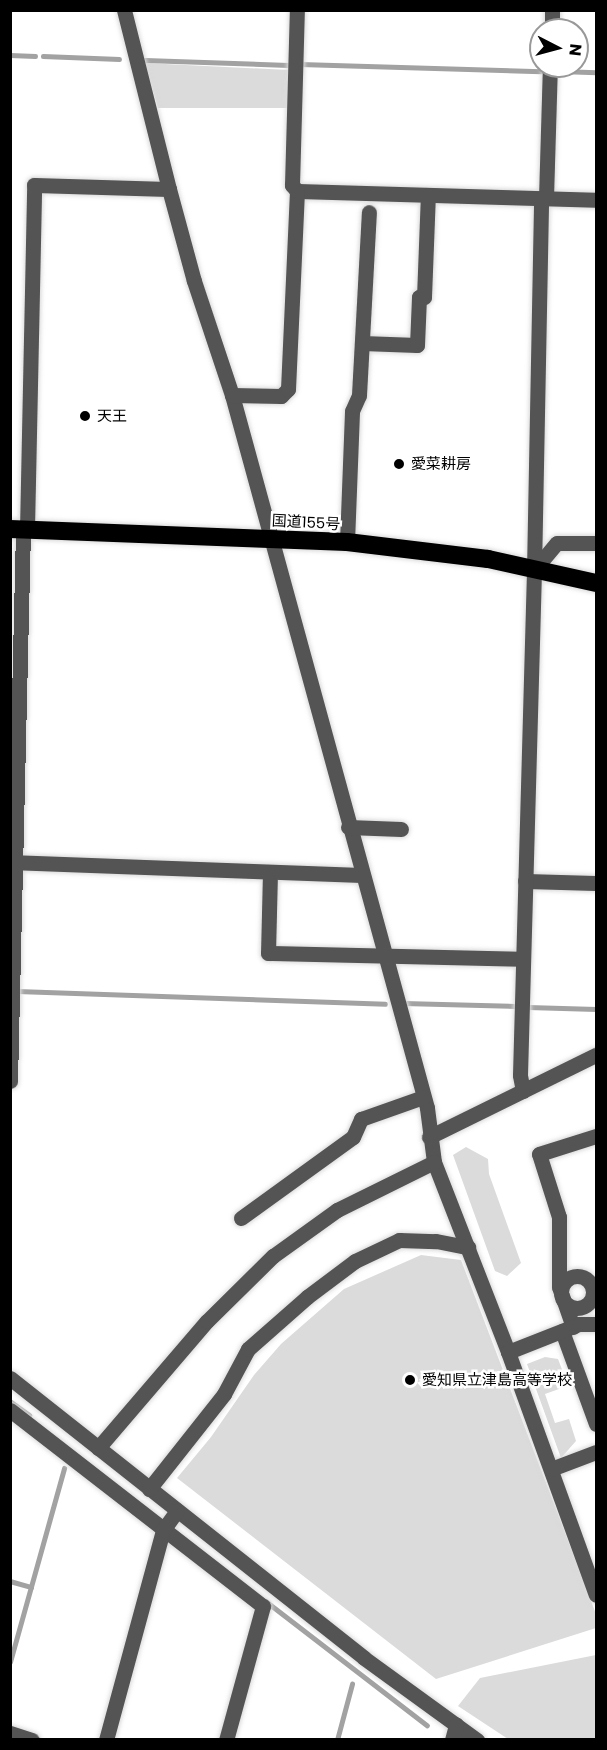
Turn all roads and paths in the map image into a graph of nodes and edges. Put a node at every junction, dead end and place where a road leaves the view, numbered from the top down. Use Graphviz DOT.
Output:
graph roads {
  1 [pos="124,10"];
  2 [pos="297,10"];
  3 [pos="549,78"];
  4 [pos="169,189"];
  5 [pos="297,191"];
  6 [pos="428,195"];
  7 [pos="543,198"];
  8 [pos="597,200"];
  9 [pos="369,212"];
  10 [pos="362,343"];
  11 [pos="232,395"];
  12 [pos="20,529"];
  13 [pos="270,537"];
  14 [pos="348,542"];
  15 [pos="597,543"];
  16 [pos="534,570"];
  17 [pos="597,584"];
  18 [pos="348,827"];
  19 [pos="401,829"];
  20 [pos="13,862"];
  21 [pos="270,872"];
  22 [pos="361,875"];
  23 [pos="525,881"];
  24 [pos="597,883"];
  25 [pos="384,956"];
  26 [pos="523,959"];
  27 [pos="597,1055"];
  28 [pos="10,1081"];
  29 [pos="524,1091"];
  30 [pos="423,1097"];
  31 [pos="597,1136"];
  32 [pos="429,1137"];
  33 [pos="434,1162"];
  34 [pos="241,1218"];
  35 [pos="468,1247"];
  36 [pos="597,1323"];
  37 [pos="568,1329"];
  38 [pos="508,1352"];
  39 [pos="10,1378"];
  40 [pos="10,1410"];
  41 [pos="597,1424"];
  42 [pos="98,1448"];
  43 [pos="597,1452"];
  44 [pos="551,1469"];
  45 [pos="149,1489"];
  46 [pos="169,1522"];
  47 [pos="597,1595"];
  48 [pos="454,1732"];
  49 [pos="10,1733"];
  50 [pos="32,1740"];
  51 [pos="106,1740"];
  52 [pos="226,1740"];
  53 [pos="477,1740"];
  1 -- 4 [label="street"];
  2 -- 5 [label="street"];
  3 -- 7 [label="street"];
  4 -- 11 [label="street"];
  4 -- 12 [label="street"];
  5 -- 6 [label="street"];
  5 -- 11 [label="street"];
  6 -- 7 [label="street"];
  6 -- 10 [label="street"];
  7 -- 8 [label="street"];
  7 -- 16 [label="street"];
  9 -- 10 [label="street"];
  10 -- 14 [label="street"];
  11 -- 13 [label="street"];
  12 -- 13 [label="highway, 国道155号"];
  12 -- 20 [label="street"];
  13 -- 14 [label="highway, 国道155号"];
  13 -- 18 [label="street"];
  14 -- 16 [label="highway, 国道155号"];
  15 -- 16 [label="street"];
  16 -- 17 [label="highway, 国道155号"];
  16 -- 23 [label="street"];
  18 -- 19 [label="street"];
  18 -- 22 [label="street"];
  20 -- 21 [label="street"];
  20 -- 28 [label="street"];
  21 -- 22 [label="street"];
  21 -- 25 [label="street"];
  22 -- 25 [label="street"];
  23 -- 24 [label="street"];
  23 -- 26 [label="street"];
  25 -- 26 [label="street"];
  25 -- 30 [label="street"];
  26 -- 29 [label="street"];
  27 -- 29 [label="street"];
  29 -- 32 [label="street"];
  30 -- 32 [label="street"];
  30 -- 34 [label="street"];
  31 -- 37 [label="street"];
  32 -- 33 [label="street"];
  33 -- 35 [label="street"];
  33 -- 42 [label="street"];
  35 -- 38 [label="street"];
  35 -- 45 [label="street"];
  36 -- 37 [label="street"];
  37 -- 38 [label="street"];
  37 -- 41 [label="street"];
  38 -- 44 [label="street"];
  39 -- 42 [label="street"];
  40 -- 46 [label="street"];
  42 -- 45 [label="street"];
  43 -- 44 [label="street"];
  44 -- 47 [label="street"];
  45 -- 46 [label="street"];
  46 -- 48 [label="street"];
  46 -- 51 [label="street"];
  46 -- 52 [label="street"];
  48 -- 53 [label="street"];
  49 -- 50 [label="street"];
}
